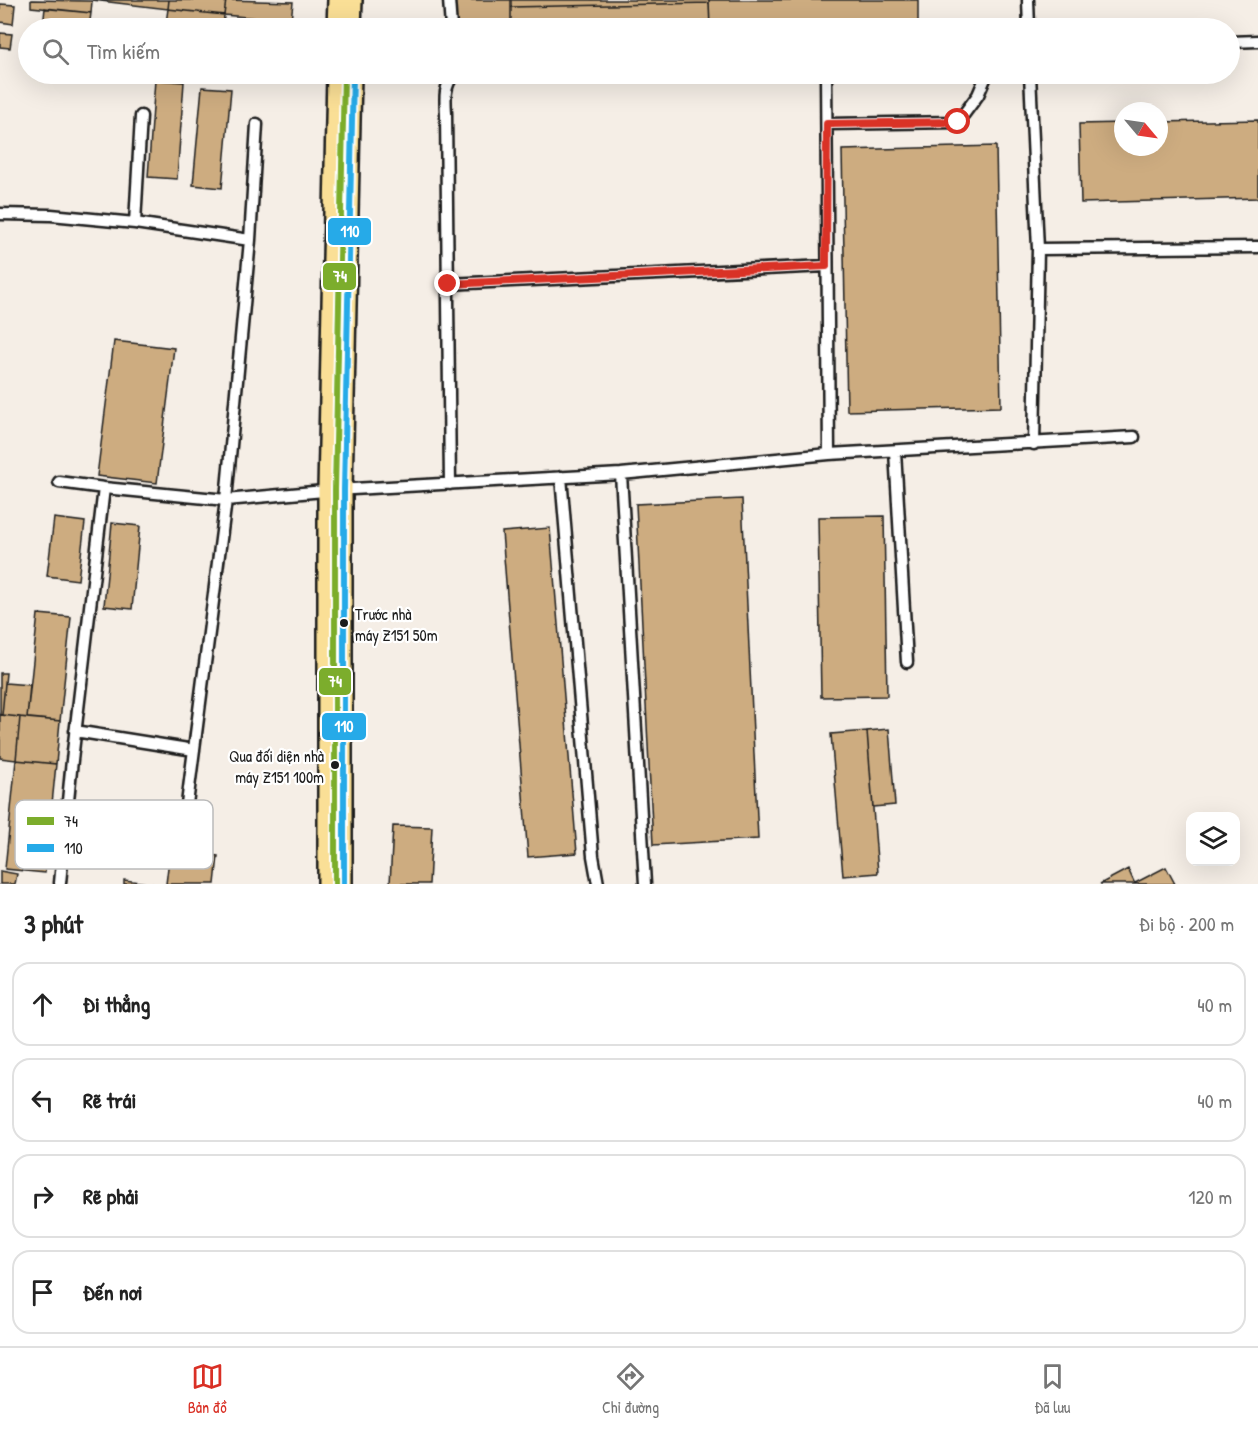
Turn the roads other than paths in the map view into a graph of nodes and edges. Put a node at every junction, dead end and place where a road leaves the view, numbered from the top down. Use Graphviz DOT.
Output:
graph roads {
  1 [pos="345,0"];
  2 [pos="449,0"];
  3 [pos="1028,0"];
  4 [pos="344,18"];
  5 [pos="450,18"];
  6 [pos="1029,18"];
  7 [pos="1258,41"];
  8 [pos="1240,42"];
  9 [pos="344,84"];
  10 [pos="448,84"];
  11 [pos="826,84"];
  12 [pos="983,84"];
  13 [pos="1030,84"];
  14 [pos="141,116"];
  15 [pos="257,124"];
  16 [pos="827,124"];
  17 [pos="0,214"];
  18 [pos="135,223"];
  19 [pos="250,240"];
  20 [pos="1258,247"];
  21 [pos="1038,249"];
  22 [pos="826,266"];
  23 [pos="448,284"];
  24 [pos="1134,437"];
  25 [pos="1034,444"];
  26 [pos="895,451"];
  27 [pos="829,454"];
  28 [pos="621,474"];
  29 [pos="561,477"];
  30 [pos="59,482"];
  31 [pos="450,484"];
  32 [pos="104,488"];
  33 [pos="334,490"];
  34 [pos="226,500"];
  35 [pos="906,662"];
  36 [pos="75,731"];
  37 [pos="194,750"];
  38 [pos="68,800"];
  39 [pos="188,800"];
  40 [pos="335,884"];
  41 [pos="597,884"];
  42 [pos="645,884"];
  1 -- 4 [label="main road"];
  2 -- 5 [label="lane"];
  3 -- 6 [label="lane"];
  7 -- 8 [label="lane"];
  9 -- 33 [label="main road"];
  10 -- 23 [label="lane"];
  11 -- 16 [label="lane"];
  12 -- 16 [label="lane"];
  13 -- 21 [label="lane"];
  14 -- 18 [label="lane"];
  15 -- 19 [label="lane"];
  16 -- 22 [label="lane"];
  17 -- 18 [label="lane"];
  18 -- 19 [label="lane"];
  19 -- 34 [label="lane"];
  20 -- 21 [label="lane"];
  21 -- 25 [label="lane"];
  22 -- 23 [label="lane"];
  22 -- 27 [label="lane"];
  23 -- 31 [label="lane"];
  24 -- 25 [label="lane"];
  25 -- 26 [label="lane"];
  26 -- 27 [label="lane"];
  26 -- 35 [label="lane"];
  27 -- 28 [label="lane"];
  28 -- 29 [label="lane"];
  28 -- 42 [label="lane"];
  29 -- 31 [label="lane"];
  29 -- 41 [label="lane"];
  30 -- 32 [label="lane"];
  31 -- 33 [label="lane"];
  32 -- 34 [label="lane"];
  32 -- 36 [label="lane"];
  33 -- 34 [label="lane"];
  33 -- 40 [label="main road"];
  34 -- 37 [label="lane"];
  36 -- 37 [label="lane"];
  36 -- 38 [label="lane"];
  37 -- 39 [label="lane"];
}
